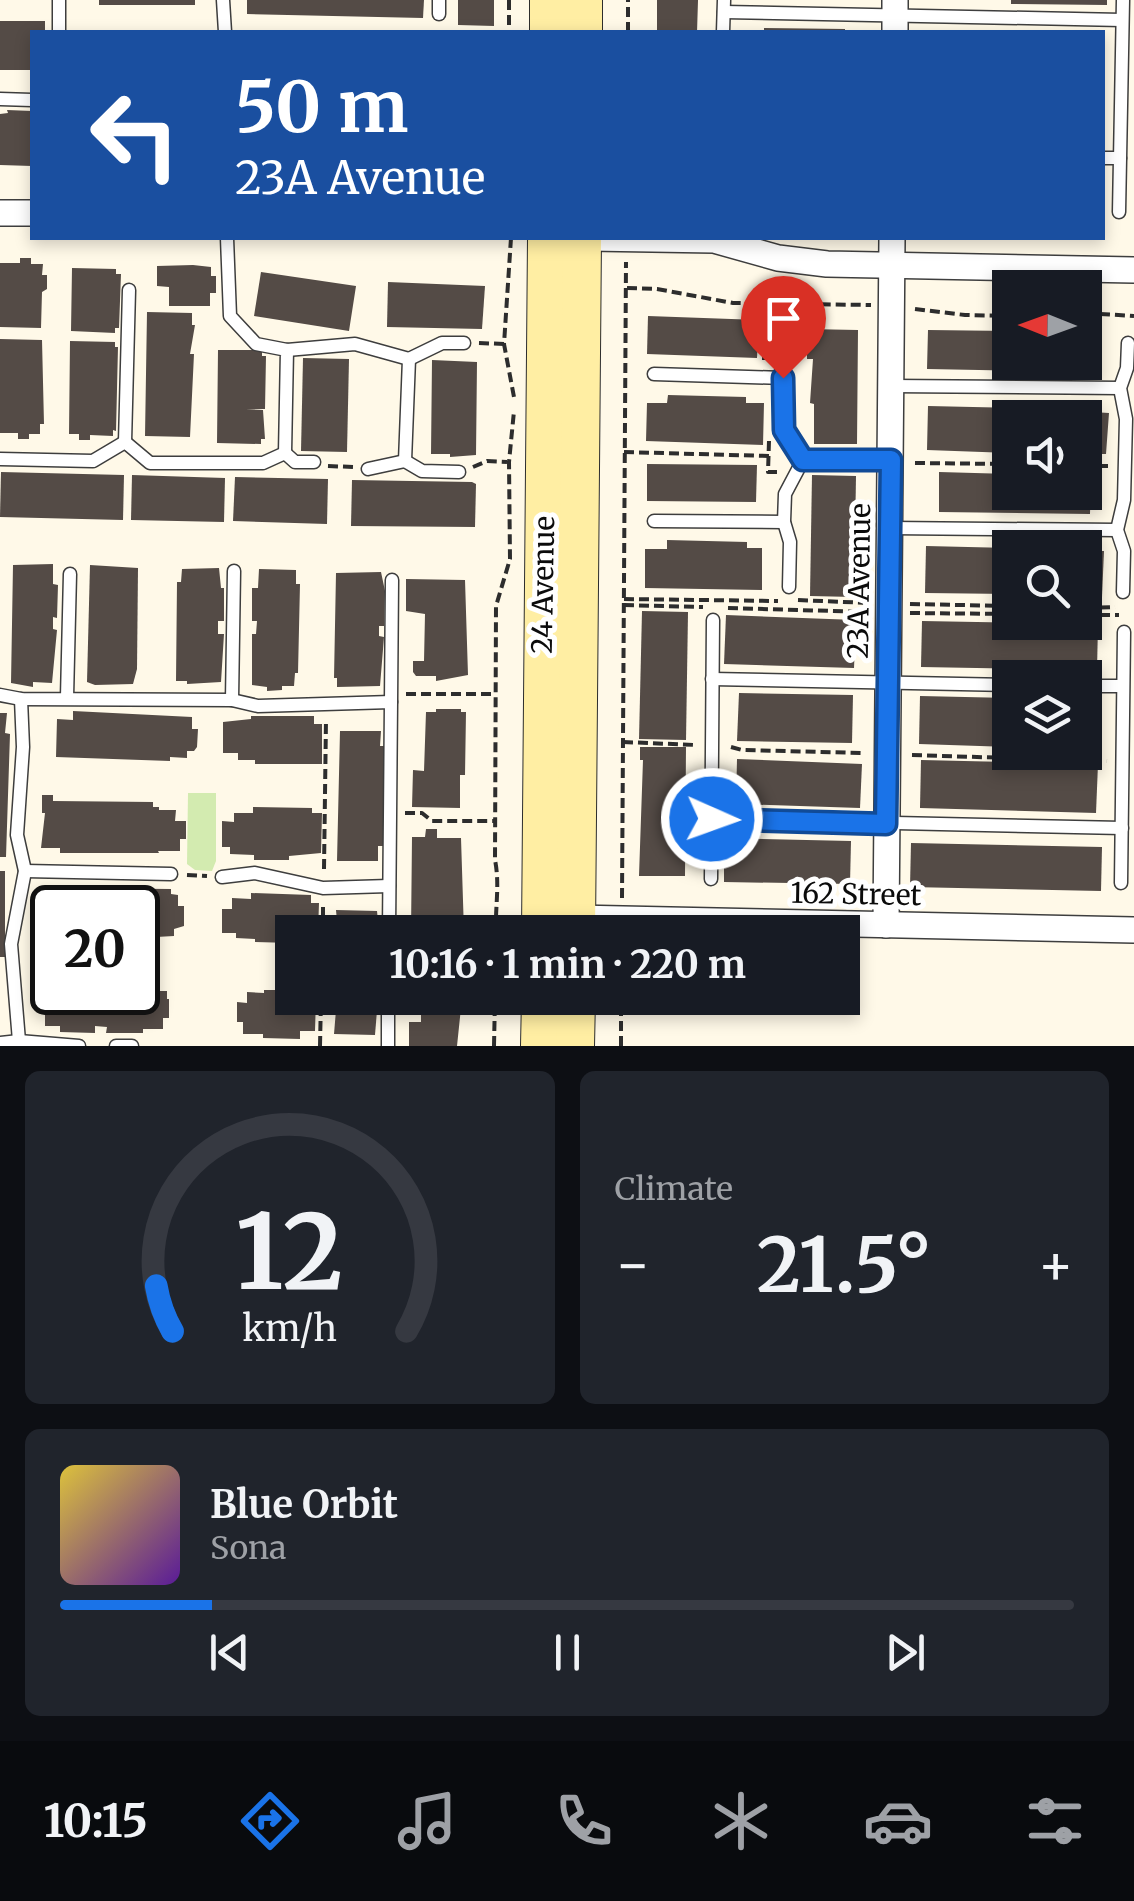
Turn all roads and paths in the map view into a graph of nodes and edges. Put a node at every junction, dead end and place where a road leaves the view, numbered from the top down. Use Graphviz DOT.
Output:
graph roads {
  1 [pos="60,0"];
  2 [pos="223,0"];
  3 [pos="509,0"];
  4 [pos="549,0"];
  5 [pos="583,0"];
  6 [pos="628,0"];
  7 [pos="1122,0"];
  8 [pos="724,6"];
  9 [pos="895,16"];
  10 [pos="1122,20"];
  11 [pos="59,30"];
  12 [pos="225,30"];
  13 [pos="509,30"];
  14 [pos="549,30"];
  15 [pos="583,30"];
  16 [pos="628,30"];
  17 [pos="0,100"];
  18 [pos="30,100"];
  19 [pos="1105,158"];
  20 [pos="1120,158"];
  21 [pos="1119,212"];
  22 [pos="0,213"];
  23 [pos="30,213"];
  24 [pos="227,240"];
  25 [pos="511,240"];
  26 [pos="547,240"];
  27 [pos="582,240"];
  28 [pos="714,240"];
  29 [pos="892,240"];
  30 [pos="626,254"];
  31 [pos="892,265"];
  32 [pos="1134,270"];
  33 [pos="626,288"];
  34 [pos="129,290"];
  35 [pos="766,304"];
  36 [pos="880,306"];
  37 [pos="904,308"];
  38 [pos="1102,314"];
  39 [pos="992,316"];
  40 [pos="1134,316"];
  41 [pos="464,343"];
  42 [pos="1128,343"];
  43 [pos="504,344"];
  44 [pos="286,350"];
  45 [pos="408,359"];
  46 [pos="764,366"];
  47 [pos="654,374"];
  48 [pos="891,386"];
  49 [pos="1120,388"];
  50 [pos="125,442"];
  51 [pos="624,452"];
  52 [pos="285,453"];
  53 [pos="769,456"];
  54 [pos="0,459"];
  55 [pos="803,460"];
  56 [pos="404,461"];
  57 [pos="901,461"];
  58 [pos="314,462"];
  59 [pos="508,462"];
  60 [pos="992,464"];
  61 [pos="1102,466"];
  62 [pos="1113,466"];
  63 [pos="368,469"];
  64 [pos="458,472"];
  65 [pos="654,521"];
  66 [pos="784,522"];
  67 [pos="890,528"];
  68 [pos="1117,530"];
  69 [pos="234,570"];
  70 [pos="70,574"];
  71 [pos="392,580"];
  72 [pos="790,587"];
  73 [pos="1122,598"];
  74 [pos="624,602"];
  75 [pos="868,603"];
  76 [pos="910,604"];
  77 [pos="1102,605"];
  78 [pos="992,606"];
  79 [pos="868,612"];
  80 [pos="910,613"];
  81 [pos="1102,613"];
  82 [pos="992,614"];
  83 [pos="1124,615"];
  84 [pos="714,620"];
  85 [pos="1124,632"];
  86 [pos="712,679"];
  87 [pos="888,684"];
  88 [pos="992,685"];
  89 [pos="1102,686"];
  90 [pos="1122,686"];
  91 [pos="496,694"];
  92 [pos="0,695"];
  93 [pos="67,697"];
  94 [pos="391,698"];
  95 [pos="20,700"];
  96 [pos="232,700"];
  97 [pos="327,704"];
  98 [pos="623,742"];
  99 [pos="712,746"];
  100 [pos="865,753"];
  101 [pos="1123,754"];
  102 [pos="908,755"];
  103 [pos="390,812"];
  104 [pos="712,819"];
  105 [pos="496,821"];
  106 [pos="886,824"];
  107 [pos="1122,828"];
  108 [pos="25,871"];
  109 [pos="171,874"];
  110 [pos="222,877"];
  111 [pos="711,879"];
  112 [pos="1120,883"];
  113 [pos="389,886"];
  114 [pos="324,888"];
  115 [pos="622,903"];
  116 [pos="323,915"];
  117 [pos="389,915"];
  118 [pos="495,915"];
  119 [pos="541,915"];
  120 [pos="576,915"];
  121 [pos="860,925"];
  122 [pos="886,925"];
  123 [pos="1134,930"];
  124 [pos="321,1015"];
  125 [pos="388,1015"];
  126 [pos="495,1015"];
  127 [pos="541,1015"];
  128 [pos="576,1015"];
  129 [pos="621,1015"];
  130 [pos="19,1041"];
  131 [pos="0,1044"];
  132 [pos="78,1046"];
  133 [pos="116,1046"];
  134 [pos="132,1046"];
  135 [pos="320,1046"];
  136 [pos="388,1046"];
  137 [pos="494,1046"];
  138 [pos="540,1046"];
  139 [pos="575,1046"];
  140 [pos="620,1046"];
  1 -- 11 [label="lane"];
  2 -- 12 [label="lane"];
  3 -- 13 [label="path"];
  4 -- 14 [label="main road"];
  5 -- 15 [label="main road"];
  6 -- 16 [label="path"];
  7 -- 10 [label="lane"];
  8 -- 9 [label="lane"];
  9 -- 10 [label="lane"];
  10 -- 20 [label="lane"];
  17 -- 18 [label="lane"];
  19 -- 20 [label="lane"];
  20 -- 21 [label="lane"];
  22 -- 23 [label="street"];
  24 -- 44 [label="lane"];
  25 -- 43 [label="path"];
  26 -- 119 [label="main road, 24 Avenue"];
  27 -- 120 [label="main road, 24 Avenue"];
  28 -- 31 [label="street"];
  29 -- 31 [label="street, 23A Avenue"];
  30 -- 33 [label="path"];
  31 -- 32 [label="street"];
  31 -- 48 [label="street, 23A Avenue"];
  33 -- 35 [label="path"];
  33 -- 51 [label="path"];
  34 -- 50 [label="lane"];
  35 -- 36 [label="path"];
  35 -- 46 [label="path"];
  37 -- 39 [label="path"];
  38 -- 40 [label="path"];
  41 -- 43 [label="path"];
  41 -- 45 [label="lane"];
  42 -- 49 [label="lane"];
  43 -- 59 [label="path"];
  44 -- 45 [label="lane"];
  44 -- 52 [label="lane"];
  45 -- 56 [label="lane"];
  47 -- 55 [label="lane"];
  48 -- 49 [label="lane"];
  48 -- 57 [label="street, 23A Avenue"];
  49 -- 68 [label="lane"];
  50 -- 52 [label="lane"];
  50 -- 54 [label="lane"];
  51 -- 53 [label="path"];
  51 -- 74 [label="path"];
  52 -- 58 [label="lane"];
  55 -- 57 [label="lane"];
  55 -- 66 [label="lane"];
  56 -- 63 [label="lane"];
  56 -- 64 [label="lane"];
  57 -- 60 [label="path"];
  57 -- 67 [label="street, 23A Avenue"];
  58 -- 63 [label="path"];
  59 -- 64 [label="path"];
  59 -- 91 [label="path"];
  61 -- 62 [label="path"];
  65 -- 66 [label="lane"];
  66 -- 72 [label="lane"];
  67 -- 68 [label="lane"];
  67 -- 87 [label="street, 23A Avenue"];
  68 -- 73 [label="lane"];
  69 -- 96 [label="lane"];
  70 -- 93 [label="lane"];
  71 -- 94 [label="lane"];
  73 -- 77 [label="path"];
  74 -- 75 [label="path"];
  74 -- 79 [label="path"];
  74 -- 98 [label="path"];
  76 -- 78 [label="path"];
  80 -- 82 [label="path"];
  81 -- 83 [label="path"];
  84 -- 86 [label="lane"];
  85 -- 90 [label="lane"];
  86 -- 87 [label="lane"];
  86 -- 99 [label="lane"];
  87 -- 88 [label="lane"];
  87 -- 106 [label="street, 23A Avenue"];
  89 -- 90 [label="lane"];
  90 -- 101 [label="lane"];
  91 -- 94 [label="path"];
  91 -- 105 [label="path"];
  92 -- 95 [label="lane"];
  93 -- 95 [label="lane"];
  93 -- 96 [label="lane"];
  94 -- 97 [label="lane"];
  94 -- 103 [label="lane"];
  95 -- 108 [label="lane"];
  96 -- 97 [label="lane"];
  97 -- 114 [label="path"];
  98 -- 99 [label="path"];
  98 -- 115 [label="path"];
  99 -- 100 [label="path"];
  99 -- 104 [label="lane"];
  101 -- 102 [label="path"];
  101 -- 107 [label="lane"];
  103 -- 105 [label="path"];
  103 -- 113 [label="lane"];
  104 -- 106 [label="lane"];
  104 -- 111 [label="lane"];
  105 -- 118 [label="path"];
  106 -- 107 [label="lane"];
  106 -- 122 [label="street, 23A Avenue"];
  107 -- 112 [label="lane"];
  108 -- 109 [label="lane"];
  108 -- 130 [label="lane"];
  109 -- 110 [label="path"];
  110 -- 114 [label="lane"];
  113 -- 114 [label="lane"];
  113 -- 117 [label="lane"];
  114 -- 116 [label="path"];
  121 -- 122 [label="street, 162 Street"];
  122 -- 123 [label="street, 162 Street"];
  124 -- 135 [label="path"];
  125 -- 136 [label="lane"];
  126 -- 137 [label="path"];
  127 -- 138 [label="main road"];
  128 -- 139 [label="main road"];
  129 -- 140 [label="path"];
  130 -- 131 [label="lane"];
  130 -- 132 [label="lane"];
  133 -- 134 [label="lane"];
}
